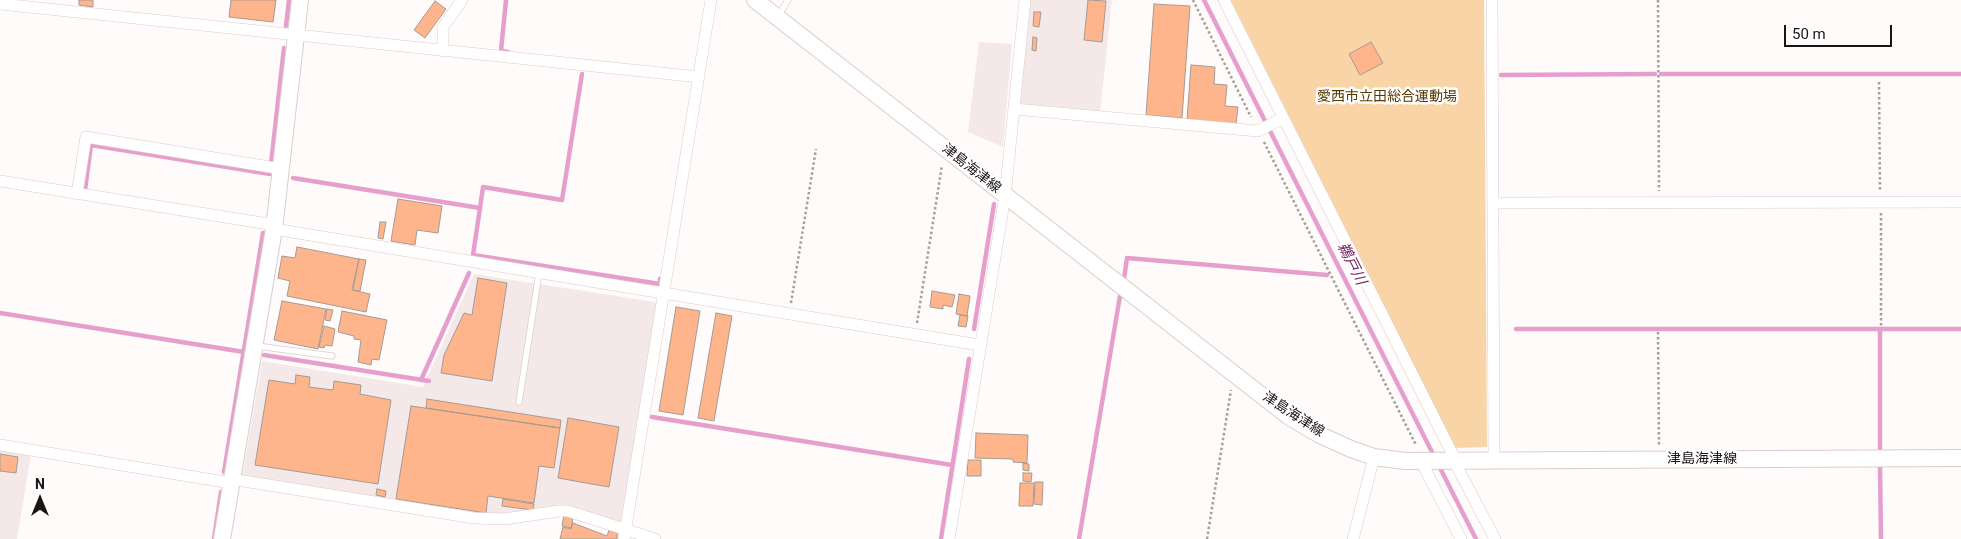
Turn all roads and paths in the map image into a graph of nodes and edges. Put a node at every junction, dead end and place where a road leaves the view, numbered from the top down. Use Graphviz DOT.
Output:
graph roads {
  1 [pos="300,0"];
  2 [pos="462,0"];
  3 [pos="711,0"];
  4 [pos="755,0"];
  5 [pos="788,0"];
  6 [pos="1025,0"];
  7 [pos="1193,0"];
  8 [pos="1224,0"];
  9 [pos="1492,0"];
  10 [pos="1658,0"];
  11 [pos="0,4"];
  12 [pos="778,17"];
  13 [pos="296,36"];
  14 [pos="443,51"];
  15 [pos="699,77"];
  16 [pos="1014,109"];
  17 [pos="1281,119"];
  18 [pos="1259,130"];
  19 [pos="944,148"];
  20 [pos="816,149"];
  21 [pos="282,169"];
  22 [pos="0,181"];
  23 [pos="78,194"];
  24 [pos="1004,196"];
  25 [pos="1961,202"];
  26 [pos="1493,203"];
  27 [pos="1659,203"];
  28 [pos="275,227"];
  29 [pos="540,273"];
  30 [pos="665,294"];
  31 [pos="790,314"];
  32 [pos="1658,332"];
  33 [pos="915,334"];
  34 [pos="979,345"];
  35 [pos="254,346"];
  36 [pos="332,356"];
  37 [pos="1233,373"];
  38 [pos="518,402"];
  39 [pos="0,445"];
  40 [pos="1374,456"];
  41 [pos="1961,458"];
  42 [pos="1494,460"];
  43 [pos="1660,460"];
  44 [pos="1423,461"];
  45 [pos="1453,461"];
  46 [pos="231,481"];
  47 [pos="625,534"];
  48 [pos="222,539"];
  49 [pos="655,539"];
  50 [pos="949,539"];
  51 [pos="1206,539"];
  52 [pos="1353,539"];
  53 [pos="1462,539"];
  54 [pos="1494,539"];
  1 -- 13 [label="main road"];
  2 -- 14 [label="street"];
  3 -- 15 [label="street"];
  4 -- 12 [label="main road, 津島海津線"];
  5 -- 12 [label="lane"];
  6 -- 16 [label="street"];
  7 -- 18 [label="path"];
  8 -- 17 [label="street"];
  9 -- 26 [label="street"];
  10 -- 27 [label="path"];
  11 -- 13 [label="street"];
  12 -- 19 [label="main road, 津島海津線"];
  13 -- 14 [label="street"];
  13 -- 21 [label="main road"];
  14 -- 15 [label="street"];
  15 -- 30 [label="street"];
  16 -- 18 [label="street"];
  16 -- 24 [label="street"];
  17 -- 18 [label="street"];
  17 -- 45 [label="street"];
  18 -- 44 [label="path"];
  19 -- 24 [label="main road, 津島海津線"];
  19 -- 33 [label="path"];
  20 -- 31 [label="path"];
  21 -- 23 [label="street"];
  21 -- 28 [label="main road"];
  22 -- 23 [label="street"];
  23 -- 28 [label="street"];
  24 -- 34 [label="street"];
  24 -- 37 [label="main road, 津島海津線"];
  25 -- 27 [label="street"];
  26 -- 27 [label="street"];
  26 -- 42 [label="street"];
  28 -- 29 [label="street"];
  28 -- 35 [label="main road"];
  29 -- 30 [label="street"];
  29 -- 38 [label="lane"];
  30 -- 31 [label="street"];
  30 -- 47 [label="street"];
  31 -- 33 [label="street"];
  32 -- 43 [label="path"];
  33 -- 34 [label="street"];
  34 -- 50 [label="street"];
  35 -- 36 [label="lane"];
  35 -- 46 [label="main road"];
  37 -- 40 [label="main road, 津島海津線"];
  37 -- 51 [label="path"];
  39 -- 46 [label="street"];
  40 -- 44 [label="main road, 津島海津線"];
  40 -- 52 [label="street"];
  41 -- 43 [label="main road, 津島海津線"];
  42 -- 43 [label="main road, 津島海津線"];
  42 -- 45 [label="main road, 津島海津線"];
  44 -- 45 [label="main road, 津島海津線"];
  44 -- 53 [label="street"];
  45 -- 54 [label="street"];
  46 -- 47 [label="street"];
  46 -- 48 [label="main road"];
  47 -- 49 [label="street"];
}
